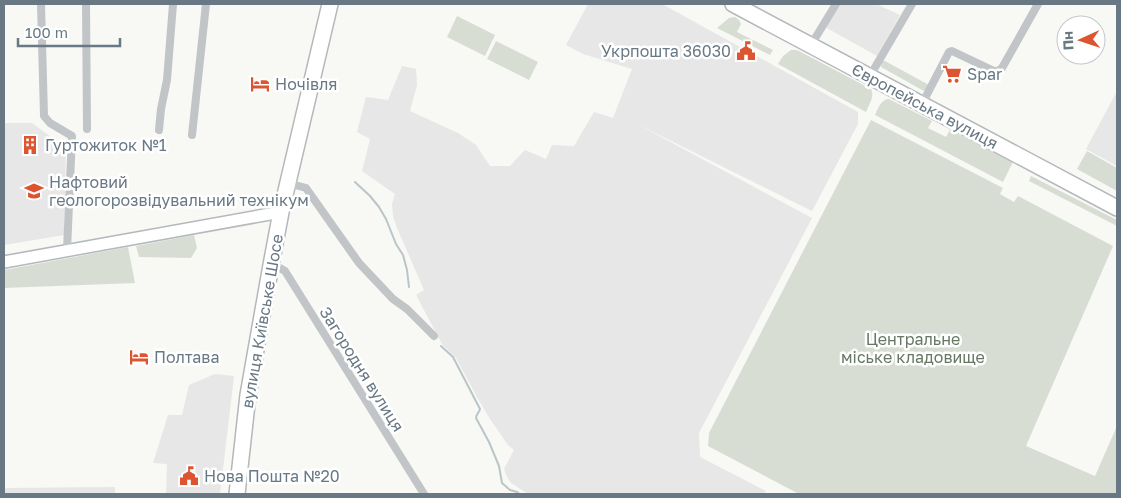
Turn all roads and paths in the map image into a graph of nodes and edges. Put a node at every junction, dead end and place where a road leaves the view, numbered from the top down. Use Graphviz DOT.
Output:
graph roads {
  1 [pos="41,4"];
  2 [pos="86,4"];
  3 [pos="173,4"];
  4 [pos="206,4"];
  5 [pos="330,4"];
  6 [pos="733,4"];
  7 [pos="836,4"];
  8 [pos="912,4"];
  9 [pos="1038,4"];
  10 [pos="810,45"];
  11 [pos="870,76"];
  12 [pos="922,104"];
  13 [pos="87,129"];
  14 [pos="159,130"];
  15 [pos="192,135"];
  16 [pos="288,183"];
  17 [pos="1117,208"];
  18 [pos="281,212"];
  19 [pos="68,250"];
  20 [pos="4,262"];
  21 [pos="271,265"];
  22 [pos="434,336"];
  23 [pos="237,494"];
  24 [pos="424,494"];
  1 -- 19 [label="street"];
  2 -- 13 [label="street"];
  3 -- 14 [label="street"];
  4 -- 15 [label="street"];
  5 -- 16 [label="highway, вулиця Київське Шосе"];
  6 -- 10 [label="highway, Європейська вулиця"];
  7 -- 10 [label="street"];
  8 -- 11 [label="street"];
  9 -- 12 [label="street"];
  10 -- 11 [label="highway, Європейська вулиця"];
  11 -- 12 [label="highway, Європейська вулиця"];
  12 -- 17 [label="highway, Європейська вулиця"];
  16 -- 18 [label="highway, вулиця Київське Шосе"];
  16 -- 22 [label="street"];
  18 -- 19 [label="street"];
  18 -- 21 [label="highway, вулиця Київське Шосе"];
  19 -- 20 [label="street"];
  21 -- 23 [label="highway, вулиця Київське Шосе"];
  21 -- 24 [label="street, Загородня вулиця"];
}
